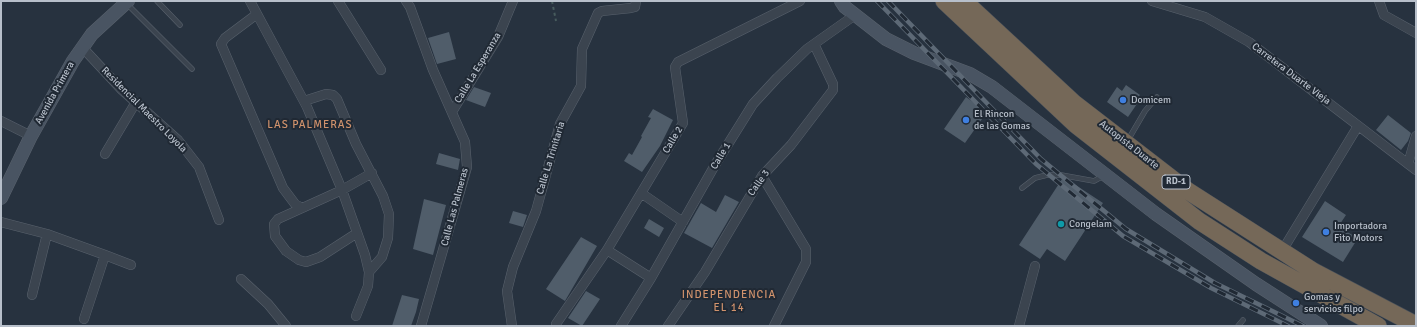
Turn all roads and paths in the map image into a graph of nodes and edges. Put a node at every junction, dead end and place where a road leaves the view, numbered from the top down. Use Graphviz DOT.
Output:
graph roads {
  1 [pos="158,1"];
  2 [pos="250,1"];
  3 [pos="338,1"];
  4 [pos="406,1"];
  5 [pos="513,1"];
  6 [pos="552,1"];
  7 [pos="636,1"];
  8 [pos="800,1"];
  9 [pos="841,1"];
  10 [pos="944,1"];
  11 [pos="964,1"];
  12 [pos="1152,1"];
  13 [pos="1379,1"];
  14 [pos="127,2"];
  15 [pos="257,14"];
  16 [pos="855,15"];
  17 [pos="556,21"];
  18 [pos="180,25"];
  19 [pos="1416,33"];
  20 [pos="814,44"];
  21 [pos="82,47"];
  22 [pos="192,69"];
  23 [pos="381,70"];
  24 [pos="1157,97"];
  25 [pos="304,101"];
  26 [pos="136,102"];
  27 [pos="452,112"];
  28 [pos="1,121"];
  29 [pos="1358,126"];
  30 [pos="31,136"];
  31 [pos="1416,136"];
  32 [pos="1126,143"];
  33 [pos="105,154"];
  34 [pos="1408,164"];
  35 [pos="1416,170"];
  36 [pos="372,173"];
  37 [pos="1106,174"];
  38 [pos="762,176"];
  39 [pos="1022,188"];
  40 [pos="342,190"];
  41 [pos="642,193"];
  42 [pos="1,198"];
  43 [pos="302,208"];
  44 [pos="219,220"];
  45 [pos="1,222"];
  46 [pos="683,222"];
  47 [pos="357,233"];
  48 [pos="47,234"];
  49 [pos="607,250"];
  50 [pos="1282,251"];
  51 [pos="105,255"];
  52 [pos="131,265"];
  53 [pos="1035,266"];
  54 [pos="369,272"];
  55 [pos="651,278"];
  56 [pos="240,279"];
  57 [pos="32,295"];
  58 [pos="356,316"];
  59 [pos="84,319"];
  60 [pos="1243,320"];
  61 [pos="556,324"];
  62 [pos="1416,325"];
  63 [pos="286,326"];
  64 [pos="421,326"];
  65 [pos="512,326"];
  66 [pos="621,326"];
  67 [pos="669,326"];
  68 [pos="774,326"];
  69 [pos="1019,326"];
  70 [pos="1238,326"];
  71 [pos="1321,326"];
  72 [pos="1378,326"];
  1 -- 18 [label="lane"];
  2 -- 15 [label="street"];
  3 -- 23 [label="street"];
  4 -- 27 [label="street, Calle Las Palmeras"];
  5 -- 27 [label="street, Calle La Esperanza"];
  6 -- 17 [label="path"];
  7 -- 65 [label="street, Calle La Trinitaria"];
  8 -- 41 [label="street, Calle 2"];
  9 -- 16 [label="street"];
  10 -- 72 [label="highway, Autopista Duarte / RD-1"];
  11 -- 32 [label="highway, Autopista Duarte / RD-1"];
  12 -- 29 [label="street, Carretera Duarte Vieja"];
  13 -- 19 [label="street"];
  14 -- 21 [label="street, Avenida Primera"];
  14 -- 22 [label="lane"];
  15 -- 25 [label="street"];
  15 -- 43 [label="street"];
  16 -- 20 [label="street, Calle 1"];
  16 -- 37 [label="street"];
  20 -- 38 [label="street, Calle 3"];
  20 -- 46 [label="street, Calle 1"];
  21 -- 26 [label="street, Residencial Maestro Loyola"];
  21 -- 30 [label="street, Avenida Primera"];
  24 -- 32 [label="lane"];
  25 -- 36 [label="street"];
  25 -- 40 [label="street"];
  26 -- 33 [label="street"];
  26 -- 44 [label="street, Residencial Maestro Loyola"];
  27 -- 64 [label="street, Calle Las Palmeras"];
  28 -- 30 [label="street"];
  29 -- 34 [label="street, Carretera Duarte Vieja"];
  29 -- 50 [label="street"];
  30 -- 42 [label="street, Avenida Primera"];
  31 -- 34 [label="street"];
  32 -- 50 [label="highway, Autopista Duarte / RD-1"];
  34 -- 35 [label="street, Carretera Duarte Vieja"];
  36 -- 40 [label="street"];
  36 -- 54 [label="street"];
  37 -- 39 [label="lane"];
  37 -- 71 [label="street"];
  38 -- 67 [label="street, Calle 3"];
  38 -- 68 [label="street"];
  40 -- 43 [label="street"];
  40 -- 47 [label="street"];
  41 -- 46 [label="street"];
  41 -- 49 [label="street, Calle 2"];
  43 -- 47 [label="street"];
  45 -- 48 [label="street"];
  46 -- 55 [label="street, Calle 1"];
  47 -- 54 [label="street"];
  48 -- 51 [label="street"];
  48 -- 57 [label="street"];
  49 -- 55 [label="street"];
  49 -- 61 [label="street, Calle 2"];
  50 -- 62 [label="highway, Autopista Duarte / RD-1"];
  51 -- 52 [label="street"];
  51 -- 59 [label="street"];
  53 -- 69 [label="street"];
  54 -- 58 [label="street"];
  55 -- 66 [label="street, Calle 1"];
  56 -- 63 [label="street"];
  60 -- 70 [label="lane"];
}
